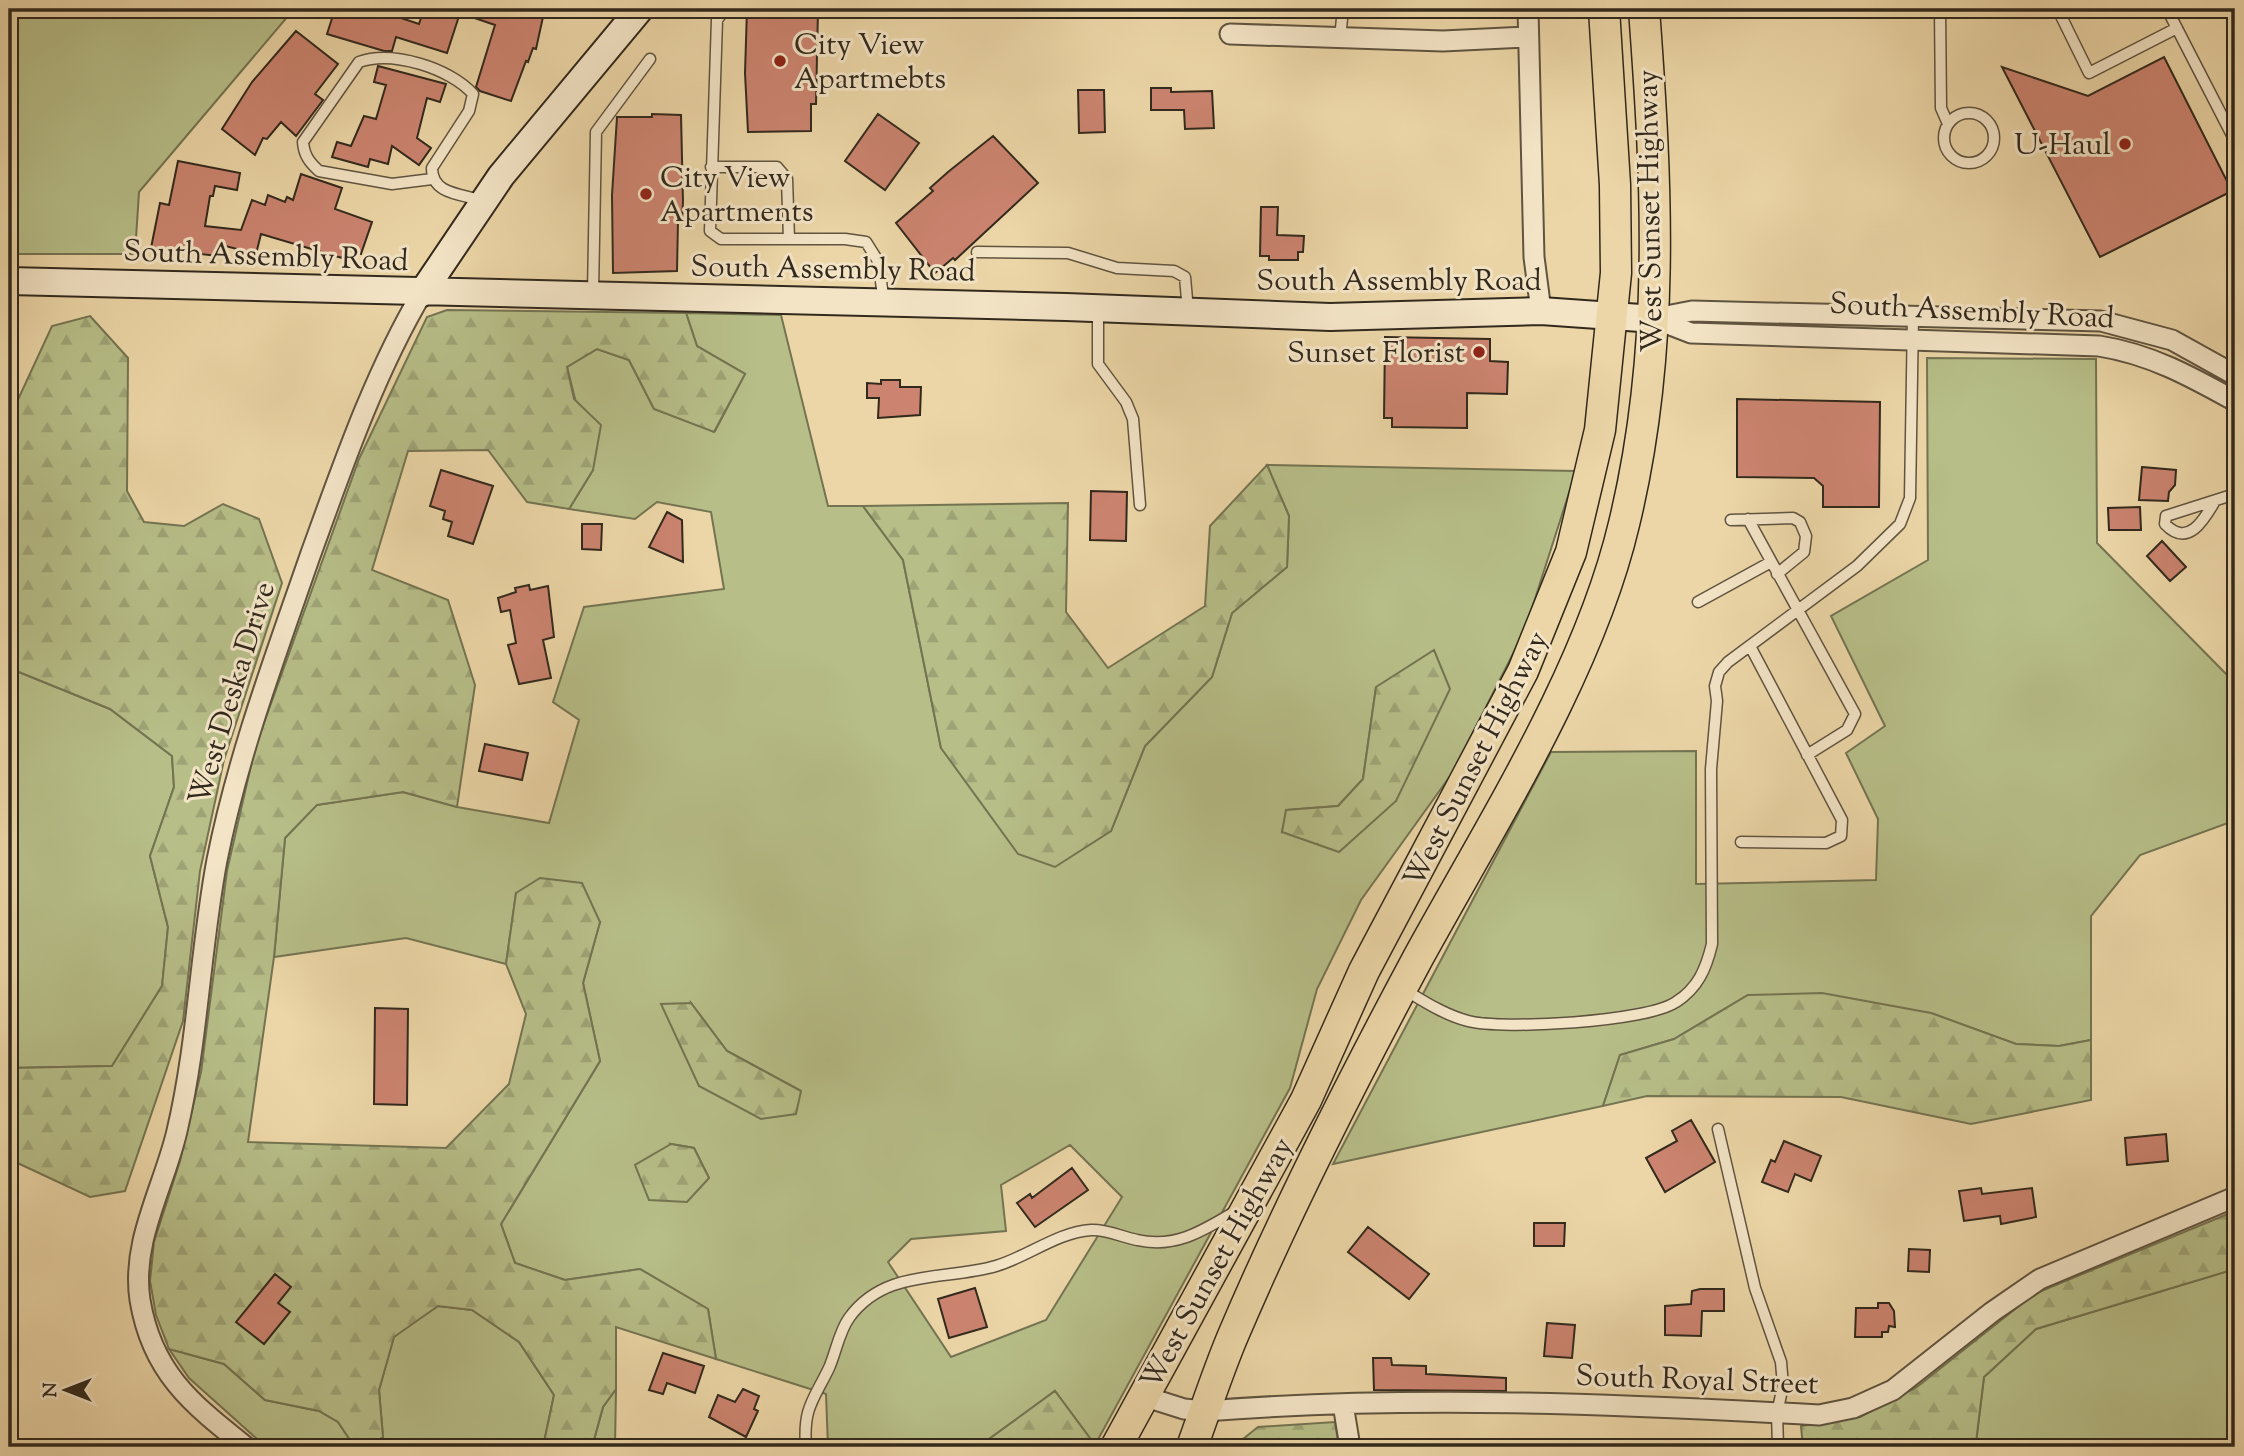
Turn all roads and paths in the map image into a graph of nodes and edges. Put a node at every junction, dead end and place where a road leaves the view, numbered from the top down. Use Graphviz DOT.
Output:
graph roads {
  1 [pos="640,9"];
  2 [pos="725,9"];
  3 [pos="1343,9"];
  4 [pos="1528,9"];
  5 [pos="1644,9"];
  6 [pos="1940,9"];
  7 [pos="2075,9"];
  8 [pos="2167,9"];
  9 [pos="1608,12"];
  10 [pos="2177,28"];
  11 [pos="1230,34"];
  12 [pos="1528,37"];
  13 [pos="1340,39"];
  14 [pos="650,59"];
  15 [pos="1948,124"];
  16 [pos="2235,141"];
  17 [pos="711,167"];
  18 [pos="432,179"];
  19 [pos="484,201"];
  20 [pos="789,239"];
  21 [pos="977,252"];
  22 [pos="9,281"];
  23 [pos="422,293"];
  24 [pos="593,296"];
  25 [pos="884,302"];
  26 [pos="1098,308"];
  27 [pos="1188,311"];
  28 [pos="1541,311"];
  29 [pos="1913,315"];
  30 [pos="1611,317"];
  31 [pos="1655,319"];
  32 [pos="1912,338"];
  33 [pos="2235,375"];
  34 [pos="2235,401"];
  35 [pos="2235,494"];
  36 [pos="2214,500"];
  37 [pos="1140,505"];
  38 [pos="1731,520"];
  39 [pos="1748,520"];
  40 [pos="1771,562"];
  41 [pos="1777,574"];
  42 [pos="1698,602"];
  43 [pos="1797,612"];
  44 [pos="1750,646"];
  45 [pos="1807,755"];
  46 [pos="1741,842"];
  47 [pos="1402,988"];
  48 [pos="1718,1129"];
  49 [pos="2235,1197"];
  50 [pos="1249,1203"];
  51 [pos="1143,1396"];
  52 [pos="1343,1404"];
  53 [pos="1205,1411"];
  54 [pos="1777,1413"];
  55 [pos="246,1447"];
  56 [pos="806,1447"];
  57 [pos="1116,1447"];
  58 [pos="1192,1447"];
  59 [pos="1350,1447"];
  60 [pos="1777,1447"];
  1 -- 19 [label="street, West Deska Drive"];
  2 -- 17 [label="lane"];
  3 -- 13 [label="lane"];
  4 -- 12 [label="street"];
  5 -- 31 [label="main road, West Sunset Highway"];
  6 -- 15 [label="lane"];
  7 -- 10 [label="lane"];
  8 -- 10 [label="lane"];
  9 -- 30 [label="main road, West Sunset Highway"];
  10 -- 16 [label="lane"];
  11 -- 13 [label="street"];
  12 -- 13 [label="street"];
  12 -- 28 [label="street"];
  14 -- 24 [label="lane"];
  15 -- 15 [label="lane"];
  17 -- 20 [label="lane"];
  17 -- 20 [label="lane"];
  18 -- 18 [label="lane"];
  18 -- 19 [label="lane"];
  19 -- 23 [label="street, West Deska Drive"];
  20 -- 25 [label="lane"];
  21 -- 27 [label="lane"];
  22 -- 23 [label="street, South Assembly Road"];
  23 -- 24 [label="street, South Assembly Road"];
  23 -- 55 [label="street, West Deska Drive"];
  24 -- 25 [label="street, South Assembly Road"];
  25 -- 26 [label="street, South Assembly Road"];
  26 -- 27 [label="street, South Assembly Road"];
  26 -- 37 [label="lane"];
  27 -- 28 [label="street, South Assembly Road"];
  28 -- 30 [label="street, South Assembly Road"];
  29 -- 31 [label="street, South Assembly Road"];
  29 -- 32 [label="lane"];
  29 -- 33 [label="street, South Assembly Road"];
  30 -- 31 [label="street, South Assembly Road"];
  30 -- 50 [label="main road, West Sunset Highway"];
  31 -- 32 [label="street, South Assembly Road"];
  31 -- 47 [label="main road, West Sunset Highway"];
  32 -- 34 [label="street, South Assembly Road"];
  32 -- 43 [label="lane"];
  35 -- 36 [label="lane"];
  36 -- 36 [label="lane"];
  38 -- 39 [label="lane"];
  39 -- 40 [label="lane"];
  39 -- 41 [label="lane"];
  40 -- 41 [label="lane"];
  40 -- 42 [label="lane"];
  41 -- 43 [label="lane"];
  43 -- 44 [label="lane"];
  43 -- 45 [label="lane"];
  44 -- 45 [label="lane"];
  44 -- 47 [label="lane"];
  45 -- 46 [label="lane"];
  47 -- 53 [label="main road, West Sunset Highway"];
  48 -- 54 [label="lane"];
  49 -- 54 [label="street, South Royal Street"];
  50 -- 51 [label="main road, West Sunset Highway"];
  50 -- 56 [label="lane"];
  51 -- 53 [label="street, South Royal Street"];
  51 -- 57 [label="main road, West Sunset Highway"];
  52 -- 53 [label="street, South Royal Street"];
  52 -- 54 [label="street, South Royal Street"];
  52 -- 59 [label="street"];
  53 -- 58 [label="main road, West Sunset Highway"];
  54 -- 60 [label="lane"];
}
